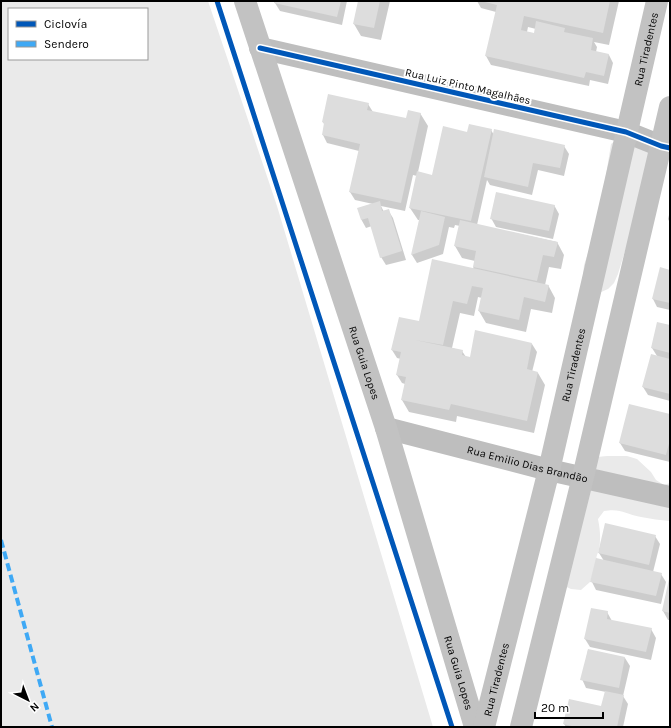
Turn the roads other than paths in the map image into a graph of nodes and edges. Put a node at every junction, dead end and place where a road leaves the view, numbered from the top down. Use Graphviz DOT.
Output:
graph roads {
  1 [pos="245,1"];
  2 [pos="657,1"];
  3 [pos="260,48"];
  4 [pos="670,107"];
  5 [pos="626,132"];
  6 [pos="665,147"];
  7 [pos="386,428"];
  8 [pos="549,470"];
  9 [pos="583,478"];
  10 [pos="670,497"];
  11 [pos="475,727"];
  12 [pos="484,727"];
  13 [pos="521,727"];
  1 -- 3 [label="main road, Rua Guia Lopes"];
  2 -- 5 [label="main road, Rua Tiradentes"];
  3 -- 5 [label="street, Rua Luiz Pinto Magalhães"];
  3 -- 7 [label="main road, Rua Guia Lopes"];
  4 -- 6 [label="main road"];
  5 -- 6 [label="street, Rua Luiz Pinto Magalhães"];
  5 -- 8 [label="main road, Rua Tiradentes"];
  6 -- 9 [label="main road"];
  7 -- 8 [label="street, Rua Emilio Dias Brandão"];
  7 -- 11 [label="main road, Rua Guia Lopes"];
  8 -- 9 [label="street, Rua Emilio Dias Brandão"];
  8 -- 12 [label="main road, Rua Tiradentes"];
  9 -- 10 [label="street, Rua Emilio Dias Brandão"];
  9 -- 13 [label="main road"];
}
